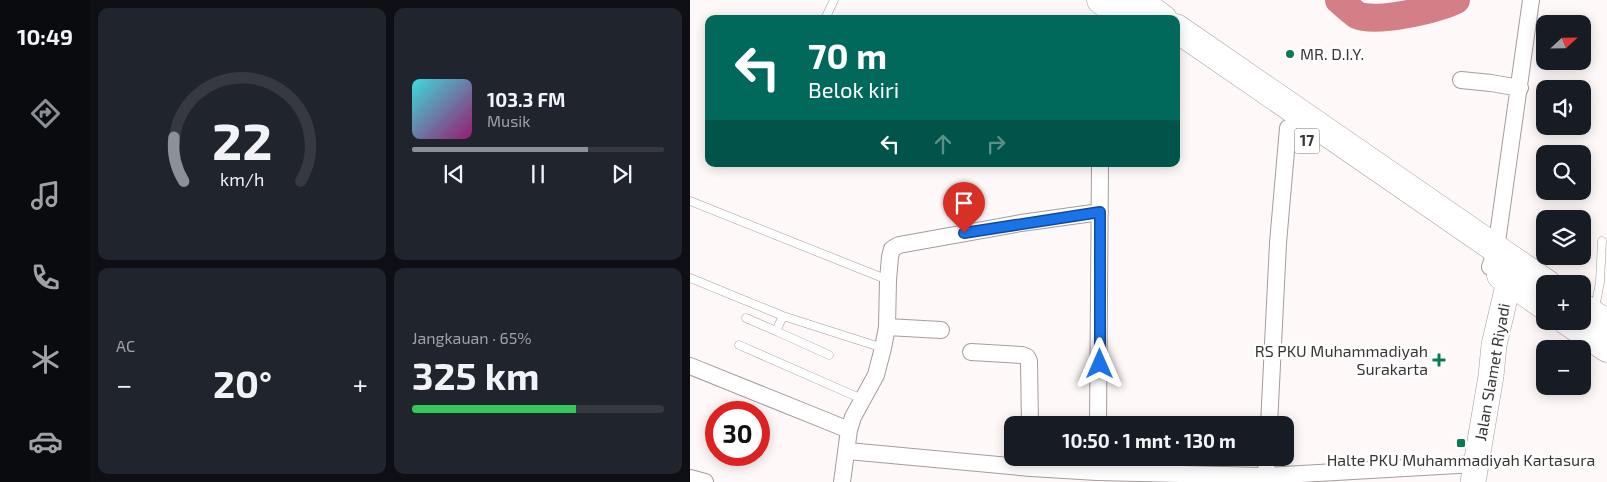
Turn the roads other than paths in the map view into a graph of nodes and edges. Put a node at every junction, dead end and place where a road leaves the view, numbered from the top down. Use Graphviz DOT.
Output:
graph roads {
  1 [pos="834,0"];
  2 [pos="1137,0"];
  3 [pos="1531,0"];
  4 [pos="828,15"];
  5 [pos="1158,15"];
  6 [pos="1180,31"];
  7 [pos="1180,54"];
  8 [pos="1461,80"];
  9 [pos="1520,88"];
  10 [pos="1288,128"];
  11 [pos="1100,167"];
  12 [pos="690,201"];
  13 [pos="1100,212"];
  14 [pos="1602,241"];
  15 [pos="1502,265"];
  16 [pos="690,278"];
  17 [pos="1536,279"];
  18 [pos="888,280"];
  19 [pos="1536,297"];
  20 [pos="1594,315"];
  21 [pos="783,316"];
  22 [pos="746,318"];
  23 [pos="887,327"];
  24 [pos="941,330"];
  25 [pos="1581,330"];
  26 [pos="776,331"];
  27 [pos="739,345"];
  28 [pos="883,348"];
  29 [pos="1607,348"];
  30 [pos="971,352"];
  31 [pos="829,355"];
  32 [pos="690,366"];
  33 [pos="862,399"];
  34 [pos="1030,416"];
  35 [pos="1098,416"];
  36 [pos="1269,416"];
  37 [pos="849,430"];
  38 [pos="848,451"];
  39 [pos="1004,461"];
  40 [pos="1056,466"];
  41 [pos="1263,466"];
  42 [pos="1097,471"];
  43 [pos="1474,473"];
  44 [pos="1256,478"];
  45 [pos="842,482"];
  1 -- 4 [label="lane"];
  2 -- 5 [label="highway"];
  3 -- 9 [label="street"];
  6 -- 15 [label="highway, 17"];
  7 -- 10 [label="highway, 17"];
  8 -- 9 [label="street"];
  9 -- 15 [label="street"];
  10 -- 15 [label="highway, 17"];
  10 -- 36 [label="street"];
  11 -- 13 [label="street"];
  12 -- 18 [label="lane"];
  13 -- 18 [label="street"];
  13 -- 35 [label="street"];
  14 -- 20 [label="lane"];
  15 -- 17 [label="highway, 17"];
  15 -- 19 [label="highway, 17"];
  15 -- 43 [label="main road, Jalan Slamet Riyadi"];
  16 -- 21 [label="lane"];
  18 -- 23 [label="street"];
  21 -- 26 [label="lane"];
  21 -- 28 [label="lane"];
  22 -- 26 [label="lane"];
  23 -- 24 [label="street"];
  23 -- 28 [label="street"];
  25 -- 29 [label="highway"];
  26 -- 31 [label="lane"];
  27 -- 33 [label="lane"];
  28 -- 33 [label="street"];
  30 -- 34 [label="street"];
  32 -- 37 [label="street"];
  33 -- 37 [label="street"];
  37 -- 38 [label="street"];
  38 -- 39 [label="street"];
  38 -- 45 [label="street"];
  40 -- 42 [label="street"];
  41 -- 44 [label="street"];
  42 -- 44 [label="street"];
  43 -- 44 [label="street"];
}
